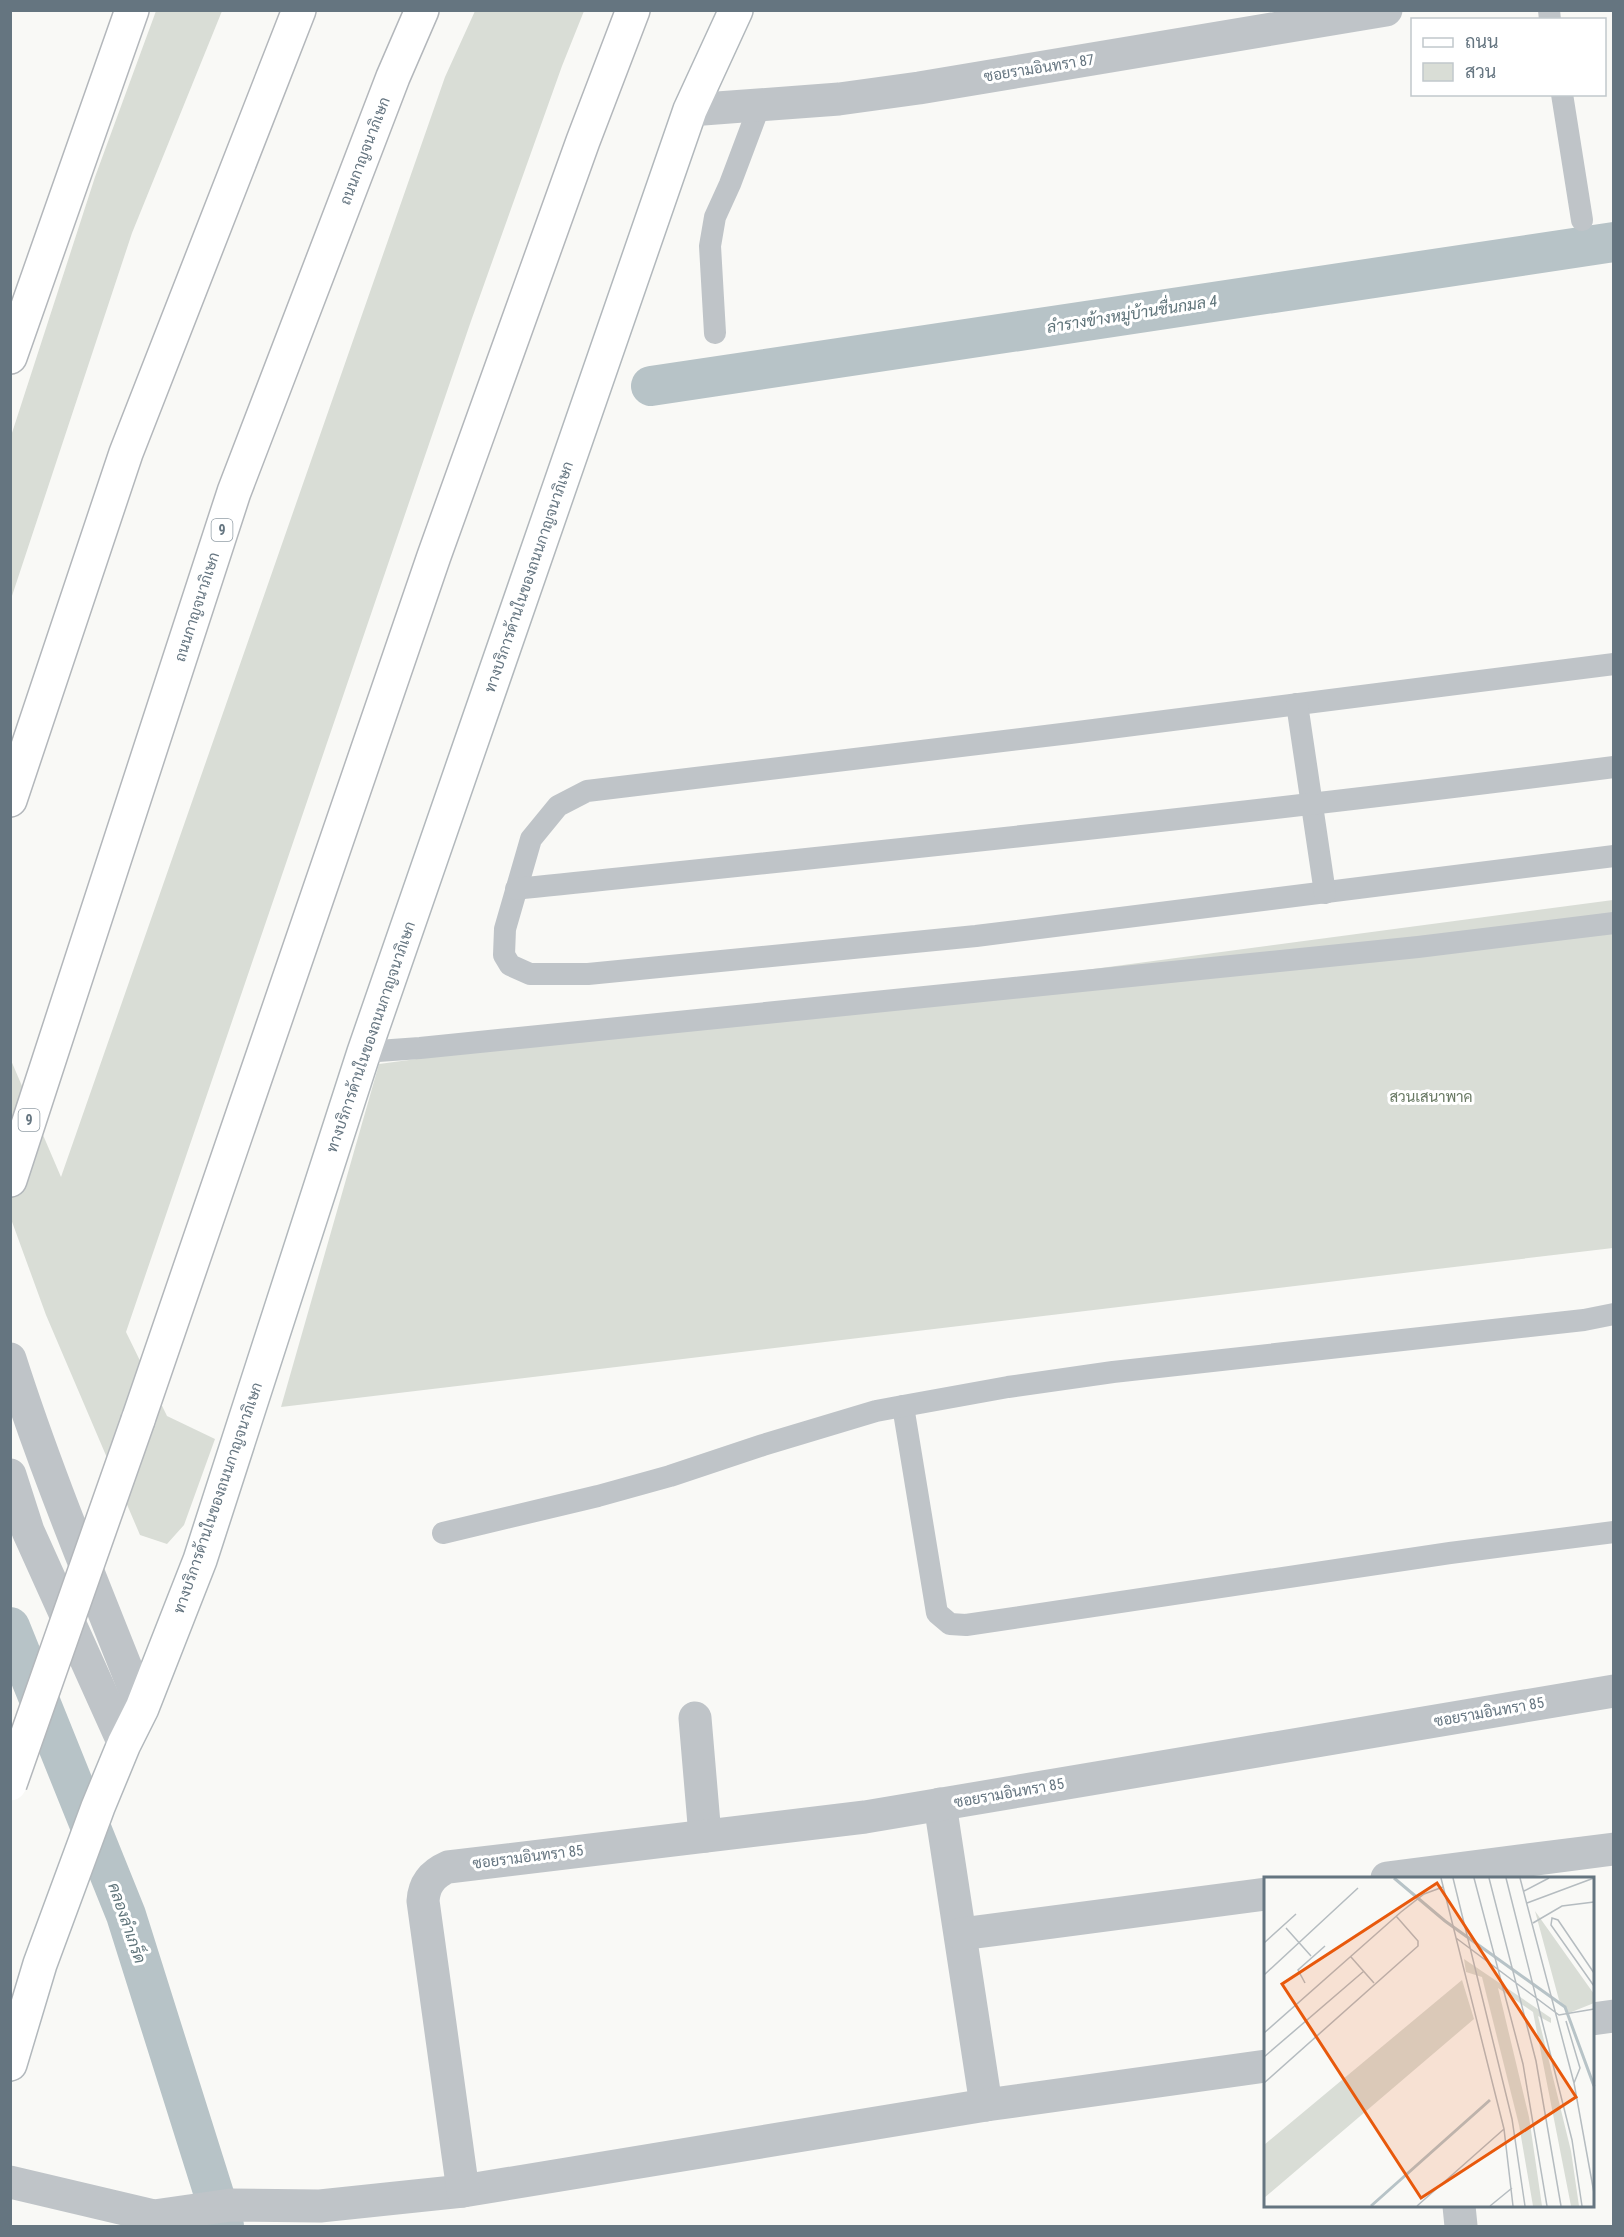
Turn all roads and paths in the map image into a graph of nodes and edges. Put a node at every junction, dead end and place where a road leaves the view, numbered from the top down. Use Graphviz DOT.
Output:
graph roads {
  1 [pos="132,10"];
  2 [pos="299,10"];
  3 [pos="422,10"];
  4 [pos="633,10"];
  5 [pos="736,10"];
  6 [pos="1386,10"];
  7 [pos="1562,96"];
  8 [pos="759,107"];
  9 [pos="690,110"];
  10 [pos="1582,220"];
  11 [pos="715,333"];
  12 [pos="10,357"];
  13 [pos="1614,664"];
  14 [pos="1297,704"];
  15 [pos="1614,767"];
  16 [pos="10,800"];
  17 [pos="1313,804"];
  18 [pos="1614,855"];
  19 [pos="516,889"];
  20 [pos="1325,893"];
  21 [pos="1614,923"];
  22 [pos="364,1052"];
  23 [pos="10,1180"];
  24 [pos="1614,1314"];
  25 [pos="10,1359"];
  26 [pos="903,1406"];
  27 [pos="10,1475"];
  28 [pos="1614,1532"];
  29 [pos="443,1533"];
  30 [pos="1614,1691"];
  31 [pos="142,1708"];
  32 [pos="695,1718"];
  33 [pos="124,1744"];
  34 [pos="10,1784"];
  35 [pos="940,1804"];
  36 [pos="705,1836"];
  37 [pos="1614,1849"];
  38 [pos="1395,1877"];
  39 [pos="1264,1894"];
  40 [pos="961,1934"];
  41 [pos="1614,2016"];
  42 [pos="1594,2019"];
  43 [pos="10,2064"];
  44 [pos="1264,2066"];
  45 [pos="986,2105"];
  46 [pos="10,2182"];
  47 [pos="463,2191"];
  48 [pos="1459,2207"];
  49 [pos="1461,2226"];
  1 -- 12 [label="main road"];
  2 -- 16 [label="main road"];
  3 -- 23 [label="main road, ถนนกาญจนาภิเษก / 9"];
  4 -- 34 [label="main road, bridge"];
  5 -- 9 [label="main road, ทางบริการด้านในของถนนกาญจนาภิเษก"];
  6 -- 8 [label="street, ซอยรามอินทรา 87"];
  7 -- 10 [label="lane"];
  8 -- 9 [label="street, ซอยรามอินทรา 87"];
  8 -- 11 [label="lane"];
  9 -- 22 [label="main road, ทางบริการด้านในของถนนกาญจนาภิเษก"];
  13 -- 14 [label="lane"];
  14 -- 17 [label="lane"];
  14 -- 19 [label="lane"];
  15 -- 17 [label="lane"];
  17 -- 19 [label="lane"];
  17 -- 20 [label="lane"];
  18 -- 20 [label="lane"];
  19 -- 20 [label="lane"];
  21 -- 22 [label="lane"];
  22 -- 31 [label="main road, ทางบริการด้านในของถนนกาญจนาภิเษก"];
  24 -- 26 [label="lane"];
  25 -- 31 [label="street"];
  26 -- 28 [label="lane"];
  26 -- 29 [label="lane"];
  27 -- 33 [label="street"];
  30 -- 35 [label="street, ซอยรามอินทรา 85"];
  31 -- 33 [label="main road, ทางบริการด้านในของถนนกาญจนาภิเษก"];
  32 -- 36 [label="street"];
  33 -- 43 [label="main road, ทางบริการด้านในของถนนกาญจนาภิเษก"];
  35 -- 36 [label="street, ซอยรามอินทรา 85"];
  35 -- 40 [label="street"];
  36 -- 47 [label="street, ซอยรามอินทรา 85"];
  37 -- 38 [label="street"];
  39 -- 40 [label="street"];
  40 -- 45 [label="street"];
  41 -- 42 [label="street"];
  44 -- 45 [label="street"];
  45 -- 47 [label="street"];
  46 -- 47 [label="street"];
  48 -- 49 [label="street"];
}
